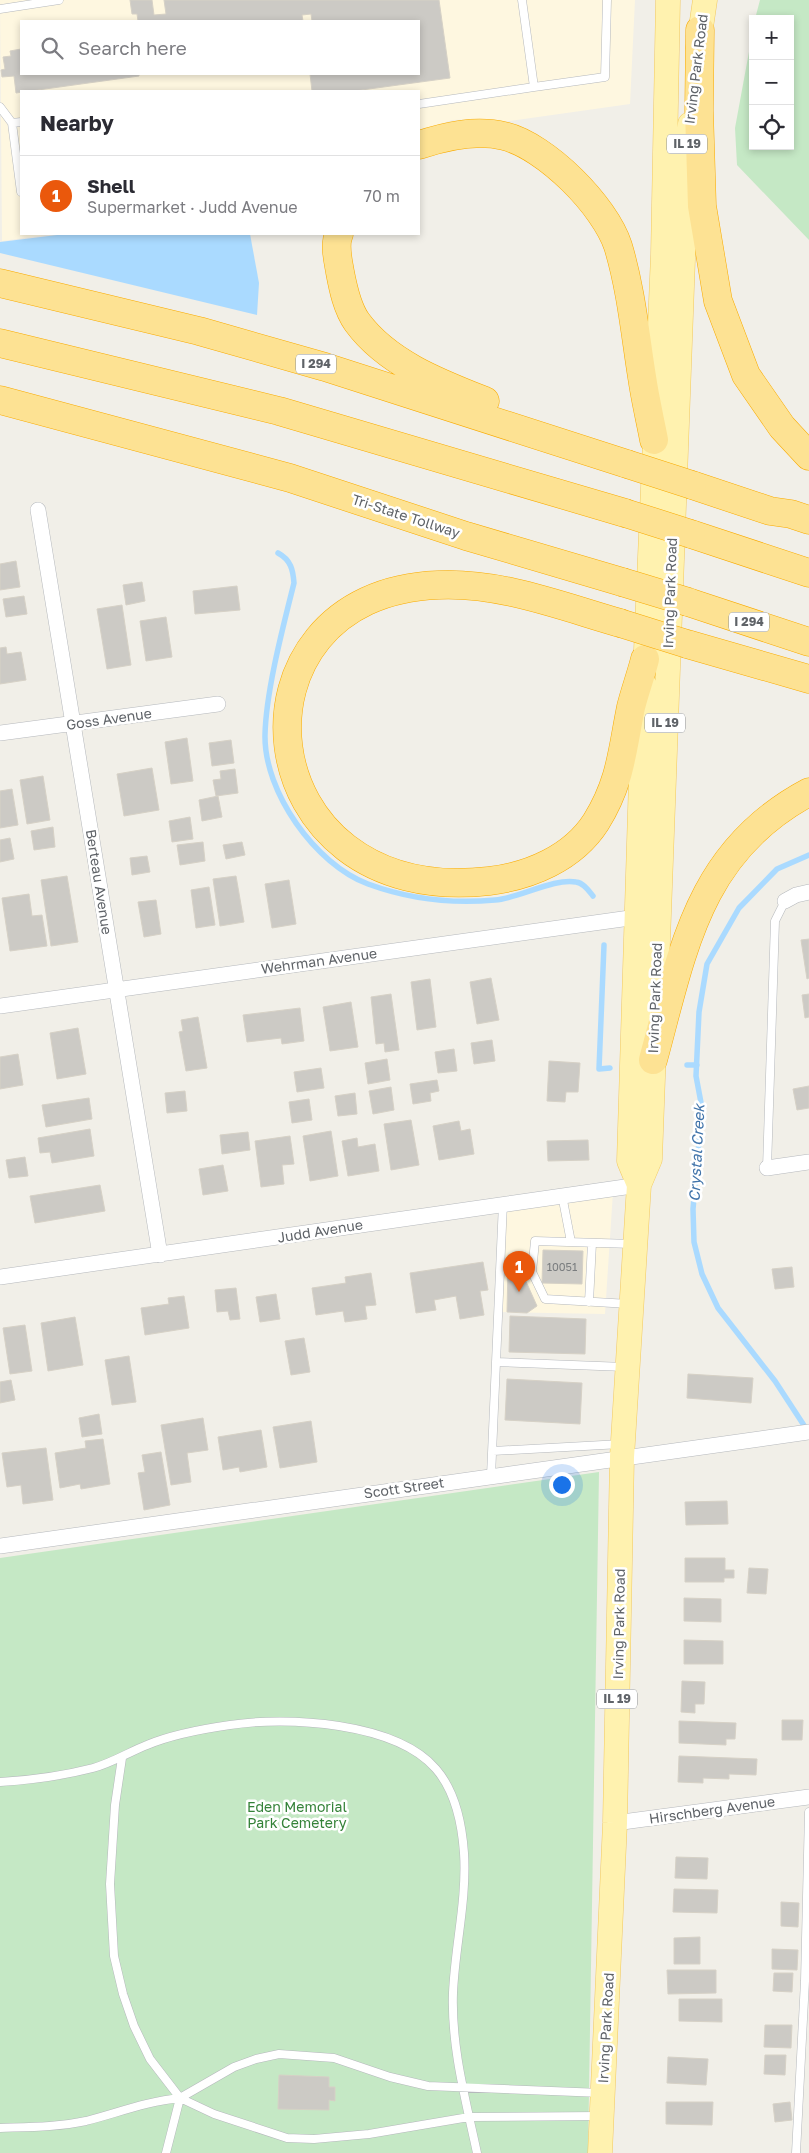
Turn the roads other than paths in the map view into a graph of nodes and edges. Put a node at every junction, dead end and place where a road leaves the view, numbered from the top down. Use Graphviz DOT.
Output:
graph roads {
  1 [pos="60,0"];
  2 [pos="522,0"];
  3 [pos="607,0"];
  4 [pos="668,0"];
  5 [pos="704,0"];
  6 [pos="0,9"];
  7 [pos="700,30"];
  8 [pos="534,87"];
  9 [pos="420,104"];
  10 [pos="0,106"];
  11 [pos="20,122"];
  12 [pos="12,123"];
  13 [pos="420,145"];
  14 [pos="20,184"];
  15 [pos="338,235"];
  16 [pos="0,283"];
  17 [pos="0,343"];
  18 [pos="0,400"];
  19 [pos="654,440"];
  20 [pos="809,456"];
  21 [pos="627,459"];
  22 [pos="38,510"];
  23 [pos="800,517"];
  24 [pos="809,573"];
  25 [pos="809,642"];
  26 [pos="645,659"];
  27 [pos="809,679"];
  28 [pos="218,704"];
  29 [pos="73,723"];
  30 [pos="0,733"];
  31 [pos="809,792"];
  32 [pos="809,892"];
  33 [pos="785,901"];
  34 [pos="637,917"];
  35 [pos="116,989"];
  36 [pos="0,1006"];
  37 [pos="653,1060"];
  38 [pos="809,1162"];
  39 [pos="767,1168"];
  40 [pos="639,1184"];
  41 [pos="562,1195"];
  42 [pos="503,1203"];
  43 [pos="571,1242"];
  44 [pos="592,1243"];
  45 [pos="634,1244"];
  46 [pos="160,1255"];
  47 [pos="0,1277"];
  48 [pos="589,1302"];
  49 [pos="631,1304"];
  50 [pos="496,1362"];
  51 [pos="627,1367"];
  52 [pos="809,1432"];
  53 [pos="623,1450"];
  54 [pos="492,1451"];
  55 [pos="492,1476"];
  56 [pos="0,1546"];
  57 [pos="122,1758"];
  58 [pos="0,1782"];
  59 [pos="809,1797"];
  60 [pos="809,1812"];
  61 [pos="615,1823"];
  62 [pos="807,1981"];
  63 [pos="464,2087"];
  64 [pos="603,2093"];
  65 [pos="180,2098"];
  66 [pos="602,2116"];
  67 [pos="469,2117"];
  68 [pos="0,2128"];
  69 [pos="166,2153"];
  70 [pos="477,2153"];
  71 [pos="600,2153"];
  72 [pos="796,2153"];
  1 -- 6 [label="lane"];
  2 -- 8 [label="lane"];
  3 -- 8 [label="lane"];
  4 -- 19 [label="main road, Irving Park Road / IL 19"];
  5 -- 7 [label="main road, Irving Park Road / IL 19"];
  7 -- 20 [label="highway"];
  7 -- 37 [label="main road, Irving Park Road / IL 19"];
  8 -- 9 [label="lane"];
  10 -- 12 [label="lane"];
  11 -- 12 [label="lane"];
  12 -- 14 [label="lane"];
  13 -- 19 [label="highway"];
  15 -- 21 [label="highway"];
  16 -- 21 [label="highway, I 294"];
  17 -- 24 [label="highway, bridge"];
  18 -- 25 [label="highway, Tri-State Tollway / I 294, bridge"];
  19 -- 26 [label="main road, Irving Park Road / IL 19"];
  21 -- 23 [label="highway, I 294, bridge"];
  22 -- 29 [label="street, Berteau Avenue"];
  26 -- 27 [label="highway, bridge"];
  26 -- 34 [label="main road, Irving Park Road / IL 19"];
  28 -- 29 [label="street, Goss Avenue"];
  29 -- 30 [label="street, Goss Avenue"];
  29 -- 35 [label="street, Berteau Avenue"];
  31 -- 37 [label="highway"];
  32 -- 33 [label="street"];
  33 -- 39 [label="lane"];
  34 -- 35 [label="street, Wehrman Avenue"];
  34 -- 40 [label="main road, Irving Park Road / IL 19"];
  35 -- 36 [label="street, Wehrman Avenue"];
  35 -- 46 [label="street, Berteau Avenue"];
  37 -- 40 [label="main road, Irving Park Road / IL 19"];
  38 -- 39 [label="street"];
  40 -- 41 [label="street, Judd Avenue"];
  40 -- 45 [label="main road, Irving Park Road / IL 19"];
  41 -- 42 [label="street, Judd Avenue"];
  41 -- 43 [label="lane"];
  42 -- 46 [label="street, Judd Avenue"];
  42 -- 50 [label="lane"];
  43 -- 44 [label="lane"];
  43 -- 48 [label="lane"];
  44 -- 45 [label="lane"];
  44 -- 48 [label="lane"];
  45 -- 49 [label="main road, Irving Park Road / IL 19"];
  46 -- 47 [label="street, Judd Avenue"];
  48 -- 49 [label="lane"];
  49 -- 51 [label="main road, Irving Park Road / IL 19"];
  50 -- 51 [label="lane"];
  50 -- 54 [label="lane"];
  51 -- 53 [label="main road, Irving Park Road / IL 19"];
  52 -- 53 [label="street, Scott Street"];
  53 -- 54 [label="lane"];
  53 -- 55 [label="street, Scott Street"];
  53 -- 61 [label="main road, Irving Park Road / IL 19"];
  54 -- 55 [label="lane"];
  55 -- 56 [label="street, Scott Street"];
  57 -- 58 [label="lane"];
  57 -- 63 [label="lane"];
  57 -- 65 [label="lane"];
  59 -- 61 [label="street, Hirschberg Avenue"];
  60 -- 62 [label="lane"];
  61 -- 64 [label="main road, Irving Park Road / IL 19"];
  62 -- 72 [label="lane"];
  63 -- 64 [label="lane"];
  63 -- 65 [label="lane"];
  63 -- 67 [label="lane"];
  64 -- 66 [label="main road, Irving Park Road / IL 19"];
  65 -- 67 [label="lane"];
  65 -- 68 [label="lane"];
  65 -- 69 [label="lane"];
  66 -- 67 [label="lane"];
  66 -- 71 [label="main road, Irving Park Road / IL 19"];
  67 -- 70 [label="lane"];
}
